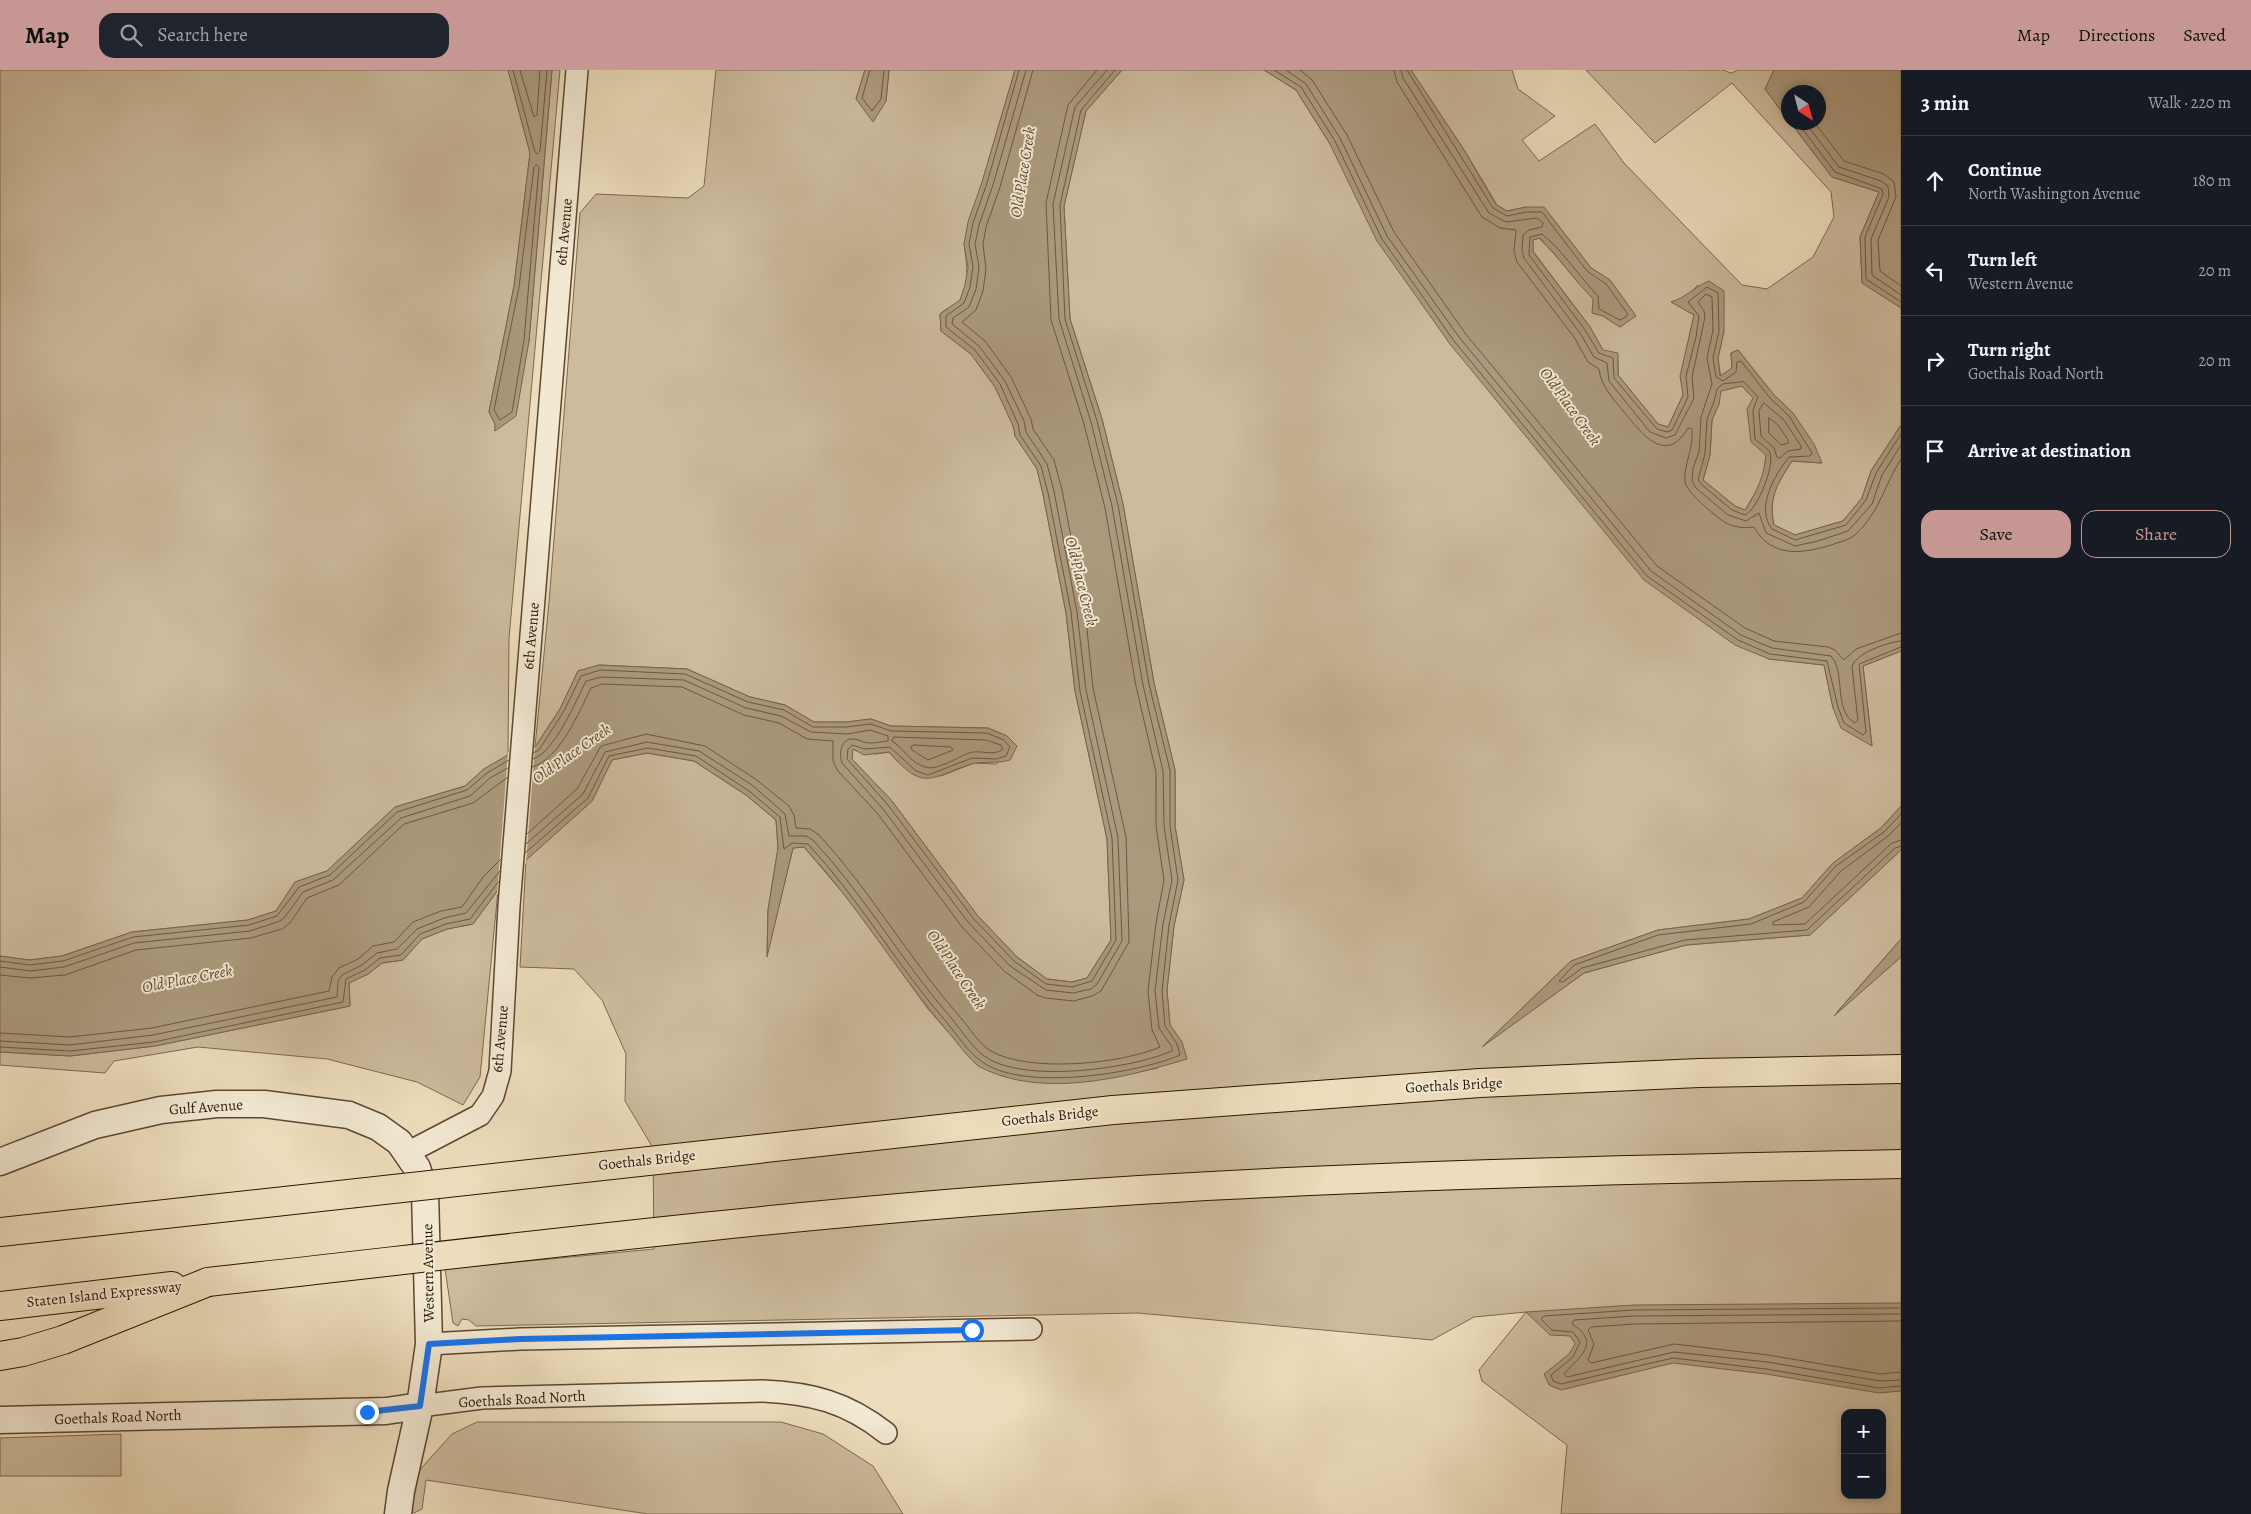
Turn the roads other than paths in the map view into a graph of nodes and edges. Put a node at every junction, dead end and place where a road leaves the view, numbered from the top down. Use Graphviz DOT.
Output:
graph roads {
  1 [pos="577,70"];
  2 [pos="1901,1069"];
  3 [pos="407,1153"];
  4 [pos="0,1162"];
  5 [pos="1901,1164"];
  6 [pos="0,1232"];
  7 [pos="208,1282"];
  8 [pos="0,1306"];
  9 [pos="1031,1329"];
  10 [pos="429,1344"];
  11 [pos="0,1356"];
  12 [pos="420,1406"];
  13 [pos="0,1420"];
  14 [pos="886,1433"];
  15 [pos="398,1514"];
  1 -- 3 [label="street, 6th Avenue"];
  2 -- 6 [label="highway, Goethals Bridge, bridge"];
  3 -- 4 [label="street, Gulf Avenue"];
  3 -- 10 [label="street, Western Avenue"];
  5 -- 7 [label="highway, bridge"];
  7 -- 8 [label="highway, Staten Island Expressway"];
  7 -- 11 [label="highway"];
  9 -- 10 [label="street"];
  10 -- 12 [label="street, Western Avenue"];
  12 -- 13 [label="street, Goethals Road North"];
  12 -- 14 [label="street, Goethals Road North"];
  12 -- 15 [label="street, Western Avenue"];
}
